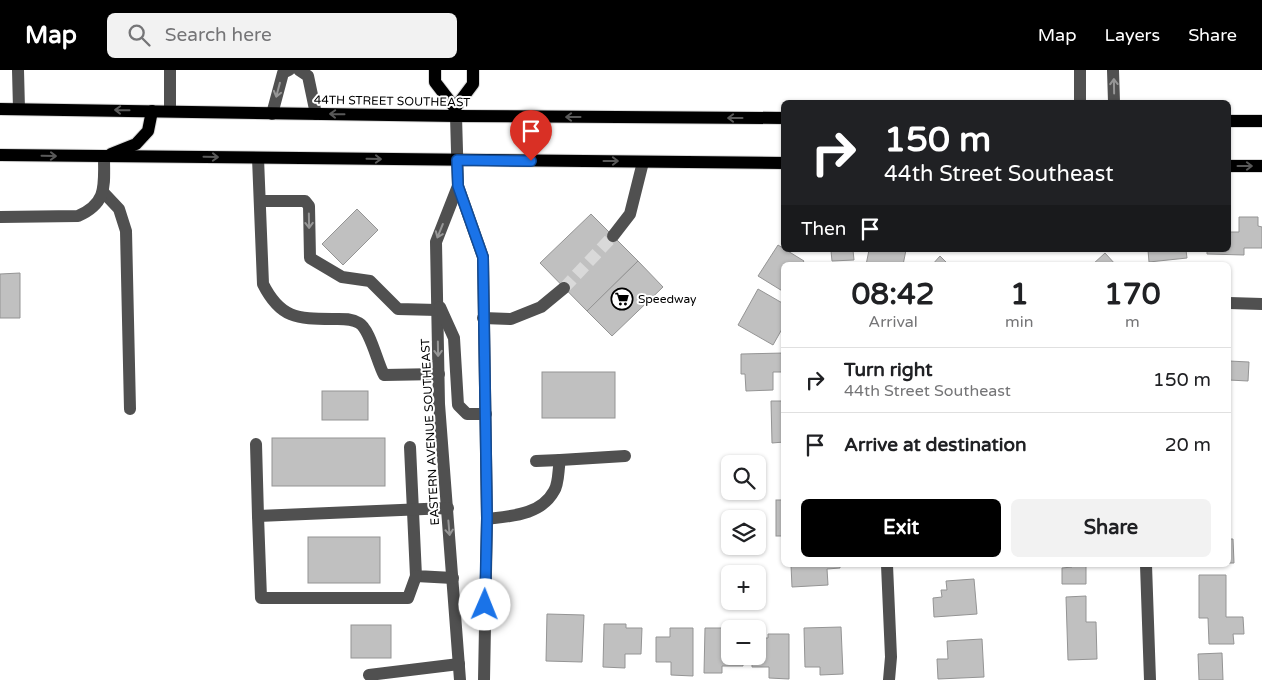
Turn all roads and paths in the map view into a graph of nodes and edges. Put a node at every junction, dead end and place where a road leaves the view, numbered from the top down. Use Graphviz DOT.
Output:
graph roads {
  1 [pos="18,70"];
  2 [pos="170,70"];
  3 [pos="289,70"];
  4 [pos="299,70"];
  5 [pos="434,70"];
  6 [pos="473,70"];
  7 [pos="1080,70"];
  8 [pos="1113,70"];
  9 [pos="1080,100"];
  10 [pos="1114,100"];
  11 [pos="0,109"];
  12 [pos="19,109"];
  13 [pos="152,111"];
  14 [pos="170,111"];
  15 [pos="456,112"];
  16 [pos="272,114"];
  17 [pos="316,114"];
  18 [pos="781,118"];
  19 [pos="1231,121"];
  20 [pos="1262,121"];
  21 [pos="0,155"];
  22 [pos="104,156"];
  23 [pos="258,158"];
  24 [pos="457,160"];
  25 [pos="643,162"];
  26 [pos="781,163"];
  27 [pos="1231,166"];
  28 [pos="1262,166"];
  29 [pos="458,186"];
  30 [pos="103,192"];
  31 [pos="260,201"];
  32 [pos="0,217"];
  33 [pos="613,236"];
  34 [pos="564,288"];
  35 [pos="1231,303"];
  36 [pos="1262,304"];
  37 [pos="437,305"];
  38 [pos="483,318"];
  39 [pos="439,374"];
  40 [pos="130,409"];
  41 [pos="486,414"];
  42 [pos="256,444"];
  43 [pos="410,447"];
  44 [pos="625,456"];
  45 [pos="560,460"];
  46 [pos="536,461"];
  47 [pos="448,508"];
  48 [pos="413,511"];
  49 [pos="258,516"];
  50 [pos="487,518"];
  51 [pos="887,567"];
  52 [pos="1146,567"];
  53 [pos="416,576"];
  54 [pos="454,578"];
  55 [pos="459,664"];
  56 [pos="368,675"];
  57 [pos="460,680"];
  58 [pos="484,680"];
  59 [pos="889,680"];
  60 [pos="1150,680"];
  1 -- 12 [label="street"];
  2 -- 14 [label="street"];
  3 -- 16 [label="street, one-way"];
  4 -- 17 [label="street"];
  5 -- 15 [label="main road"];
  6 -- 15 [label="main road"];
  7 -- 9 [label="street"];
  10 -- 8 [label="street, one-way"];
  11 -- 12 [label="main road, 44TH STREET SOUTHEAST"];
  13 -- 12 [label="main road, 44TH STREET SOUTHEAST, one-way"];
  13 -- 14 [label="main road, 44TH STREET SOUTHEAST"];
  13 -- 22 [label="main road"];
  14 -- 16 [label="main road, 44TH STREET SOUTHEAST"];
  15 -- 17 [label="main road, 44TH STREET SOUTHEAST, one-way"];
  18 -- 15 [label="main road, 44TH STREET SOUTHEAST, one-way"];
  15 -- 24 [label="street, EASTERN AVENUE SOUTHEAST"];
  16 -- 17 [label="main road, 44TH STREET SOUTHEAST"];
  19 -- 20 [label="main road"];
  21 -- 22 [label="main road, one-way"];
  22 -- 23 [label="main road, one-way"];
  22 -- 30 [label="street"];
  23 -- 24 [label="main road, one-way"];
  23 -- 31 [label="street"];
  24 -- 25 [label="main road, one-way"];
  24 -- 29 [label="street, EASTERN AVENUE SOUTHEAST"];
  25 -- 26 [label="main road"];
  25 -- 33 [label="street"];
  27 -- 28 [label="main road, one-way"];
  29 -- 37 [label="street, EASTERN AVENUE SOUTHEAST, one-way"];
  29 -- 38 [label="street, EASTERN AVENUE SOUTHEAST"];
  30 -- 32 [label="street"];
  30 -- 40 [label="street"];
  31 -- 37 [label="street, one-way"];
  31 -- 39 [label="street"];
  34 -- 38 [label="street"];
  35 -- 36 [label="street"];
  37 -- 39 [label="street, EASTERN AVENUE SOUTHEAST, one-way"];
  37 -- 41 [label="street"];
  38 -- 41 [label="street, EASTERN AVENUE SOUTHEAST"];
  39 -- 47 [label="street, EASTERN AVENUE SOUTHEAST"];
  41 -- 50 [label="street, EASTERN AVENUE SOUTHEAST"];
  42 -- 49 [label="street"];
  43 -- 48 [label="street"];
  44 -- 45 [label="street"];
  45 -- 46 [label="street"];
  45 -- 50 [label="street"];
  47 -- 48 [label="street"];
  47 -- 54 [label="street, EASTERN AVENUE SOUTHEAST, one-way"];
  48 -- 49 [label="street"];
  48 -- 53 [label="street"];
  49 -- 53 [label="street"];
  50 -- 58 [label="street, EASTERN AVENUE SOUTHEAST"];
  51 -- 59 [label="street"];
  52 -- 60 [label="street"];
  53 -- 54 [label="street"];
  54 -- 55 [label="street, EASTERN AVENUE SOUTHEAST"];
  55 -- 56 [label="street"];
  55 -- 57 [label="street, EASTERN AVENUE SOUTHEAST"];
}
